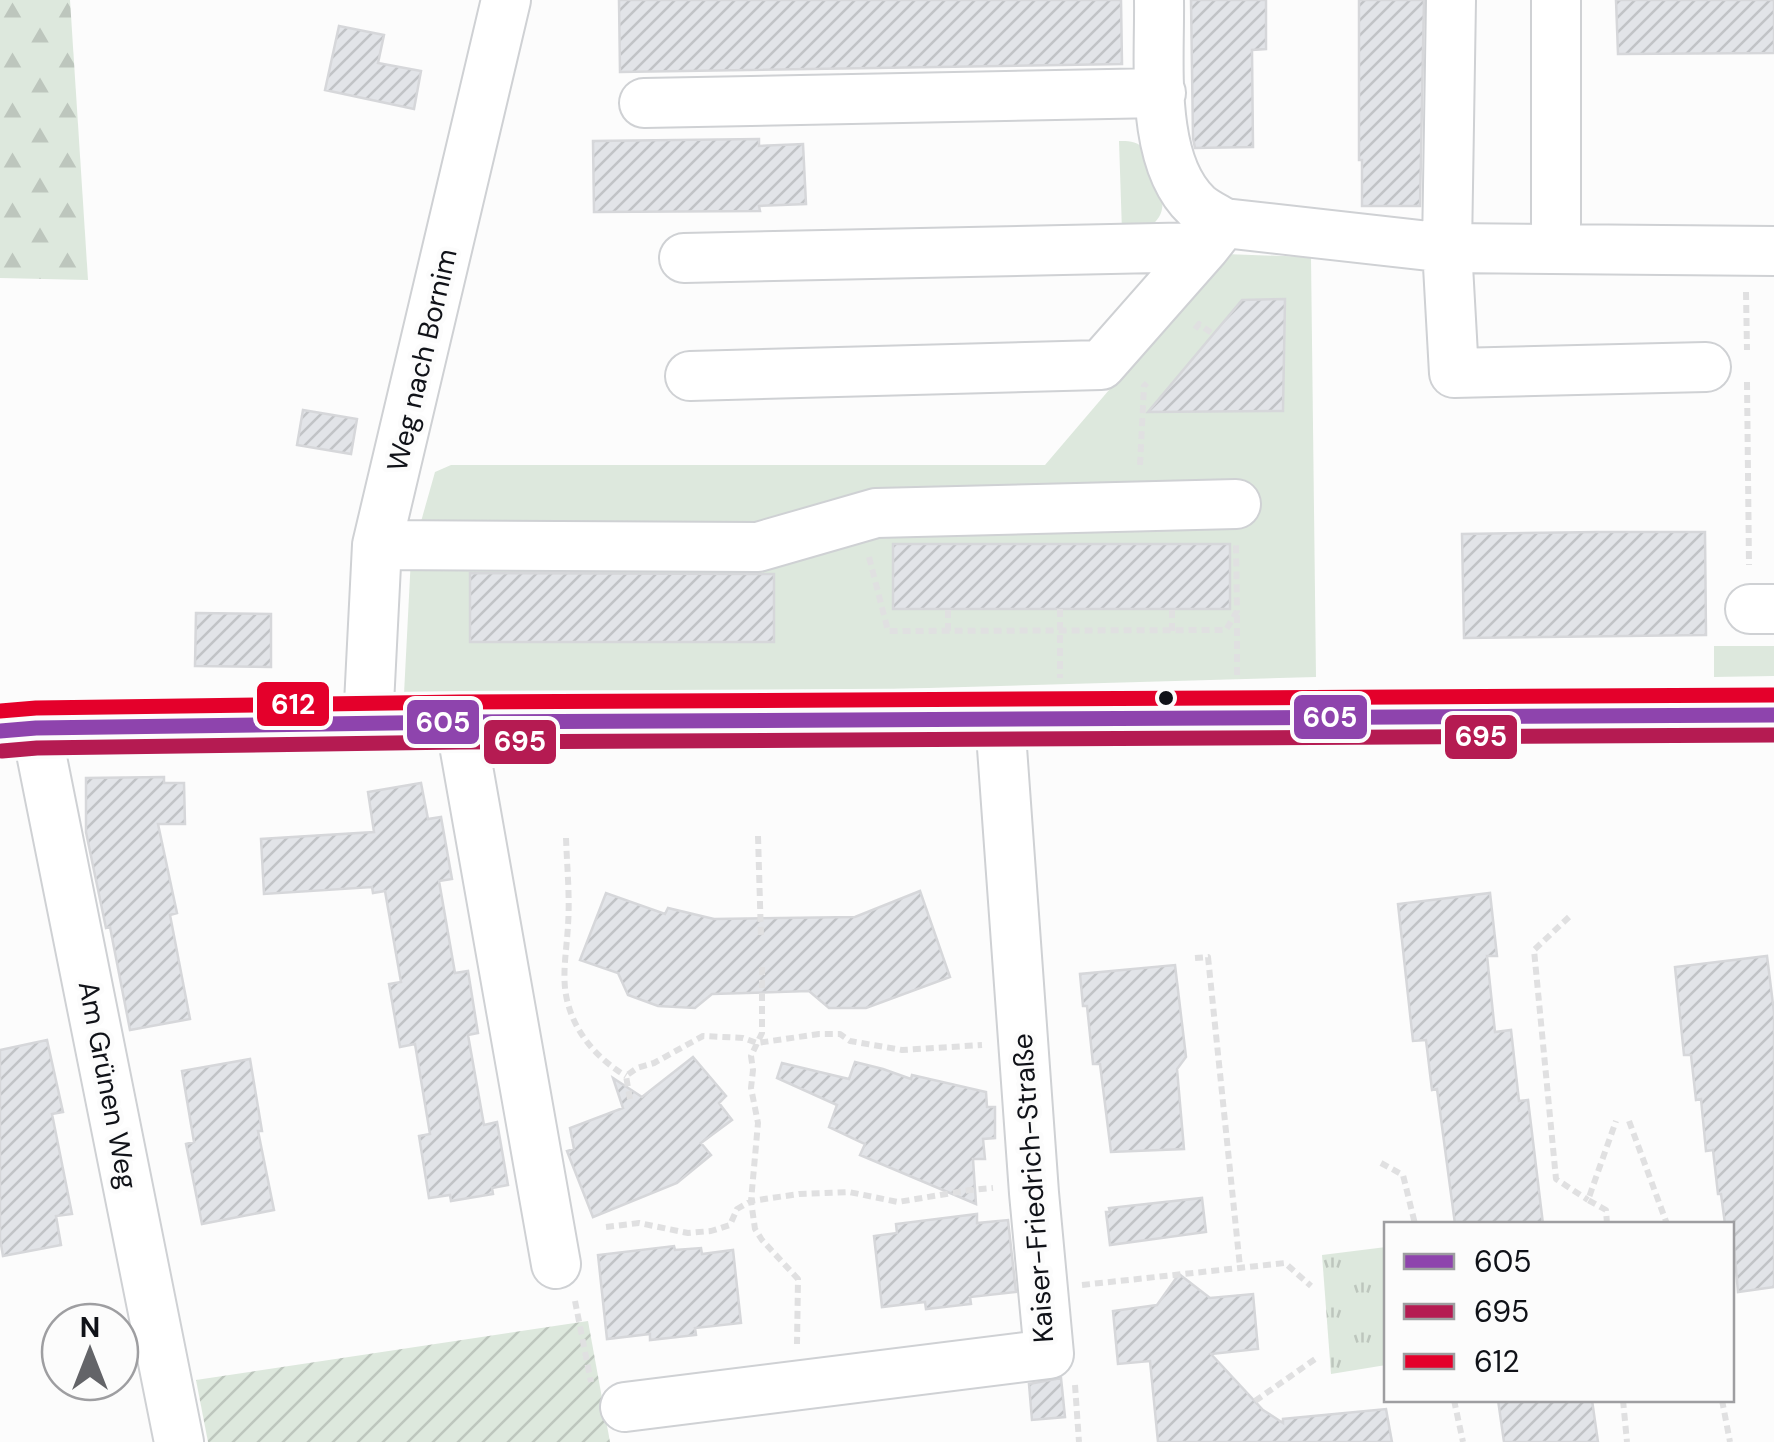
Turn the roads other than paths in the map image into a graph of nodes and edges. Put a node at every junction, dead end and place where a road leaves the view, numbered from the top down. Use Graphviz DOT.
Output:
graph roads {
  1 [pos="506,0"];
  2 [pos="1158,0"];
  3 [pos="1451,0"];
  4 [pos="1556,0"];
  5 [pos="1161,93"];
  6 [pos="644,102"];
  7 [pos="1214,235"];
  8 [pos="1447,248"];
  9 [pos="1556,249"];
  10 [pos="1760,251"];
  11 [pos="684,258"];
  12 [pos="1733,363"];
  13 [pos="690,376"];
  14 [pos="1236,504"];
  15 [pos="377,545"];
  16 [pos="1774,715"];
  17 [pos="1000,720"];
  18 [pos="460,722"];
  19 [pos="368,724"];
  20 [pos="18,729"];
  21 [pos="556,1264"];
  22 [pos="609,1399"];
  23 [pos="179,1442"];
  1 -- 15 [label="street, Weg nach Bornim"];
  2 -- 5 [label="street"];
  3 -- 8 [label="street"];
  4 -- 9 [label="street"];
  5 -- 6 [label="street"];
  5 -- 7 [label="street"];
  7 -- 8 [label="street"];
  7 -- 11 [label="street"];
  7 -- 13 [label="street"];
  8 -- 9 [label="street"];
  8 -- 12 [label="street"];
  9 -- 10 [label="street"];
  14 -- 15 [label="street"];
  15 -- 19 [label="street, Weg nach Bornim"];
  16 -- 17 [label="street"];
  17 -- 18 [label="street"];
  17 -- 22 [label="street, Kaiser-Friedrich-Straße"];
  18 -- 19 [label="street"];
  18 -- 21 [label="street"];
  19 -- 20 [label="street"];
  20 -- 23 [label="street, Am Grünen Weg"];
}
